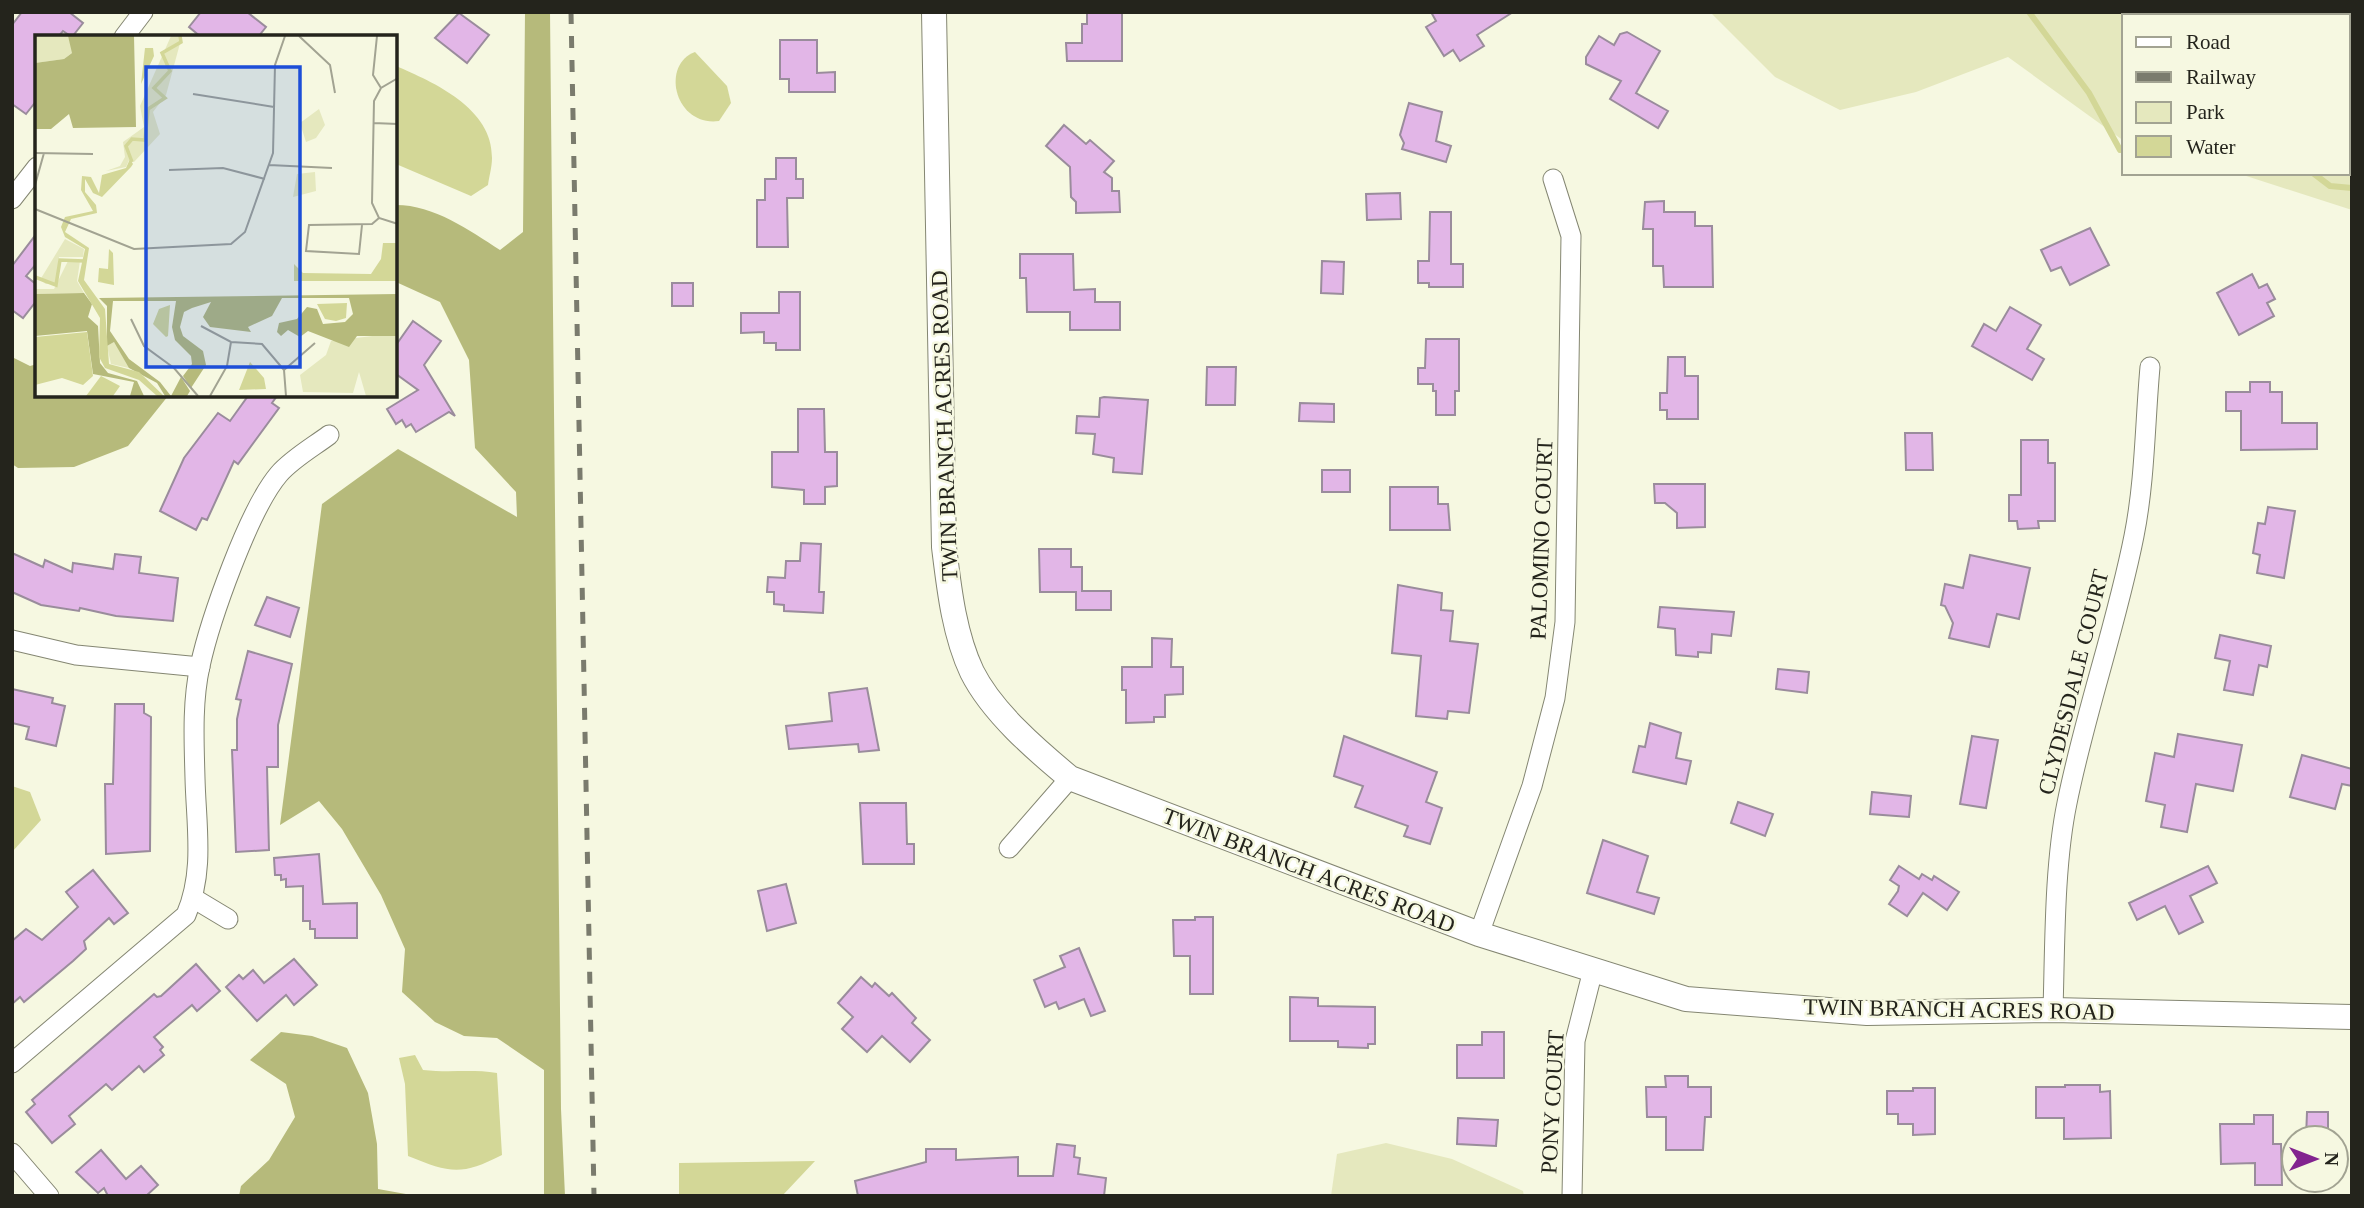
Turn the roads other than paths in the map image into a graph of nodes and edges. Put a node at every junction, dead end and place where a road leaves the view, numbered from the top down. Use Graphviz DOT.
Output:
graph roads {
  1 [pos="144,12"];
  2 [pos="934,12"];
  3 [pos="126,35"];
  4 [pos="35,170"];
  5 [pos="1553,179"];
  6 [pos="12,200"];
  7 [pos="2150,367"];
  8 [pos="329,435"];
  9 [pos="12,640"];
  10 [pos="200,667"];
  11 [pos="1070,778"];
  12 [pos="1009,848"];
  13 [pos="193,898"];
  14 [pos="228,919"];
  15 [pos="1479,934"];
  16 [pos="1593,970"];
  17 [pos="2053,1010"];
  18 [pos="2352,1017"];
  19 [pos="12,1063"];
  20 [pos="12,1153"];
  21 [pos="50,1196"];
  22 [pos="1572,1196"];
  1 -- 3 [label="street"];
  2 -- 11 [label="street, TWIN BRANCH ACRES ROAD"];
  4 -- 6 [label="street"];
  5 -- 15 [label="street, PALOMINO COURT"];
  7 -- 17 [label="street, CLYDESDALE COURT"];
  8 -- 10 [label="street"];
  9 -- 10 [label="street"];
  10 -- 13 [label="street"];
  11 -- 12 [label="street"];
  11 -- 15 [label="street, TWIN BRANCH ACRES ROAD"];
  13 -- 14 [label="street"];
  13 -- 19 [label="street"];
  15 -- 16 [label="street, TWIN BRANCH ACRES ROAD"];
  16 -- 17 [label="street, TWIN BRANCH ACRES ROAD"];
  16 -- 22 [label="street, PONY COURT"];
  17 -- 18 [label="street, TWIN BRANCH ACRES ROAD"];
  20 -- 21 [label="street"];
}
